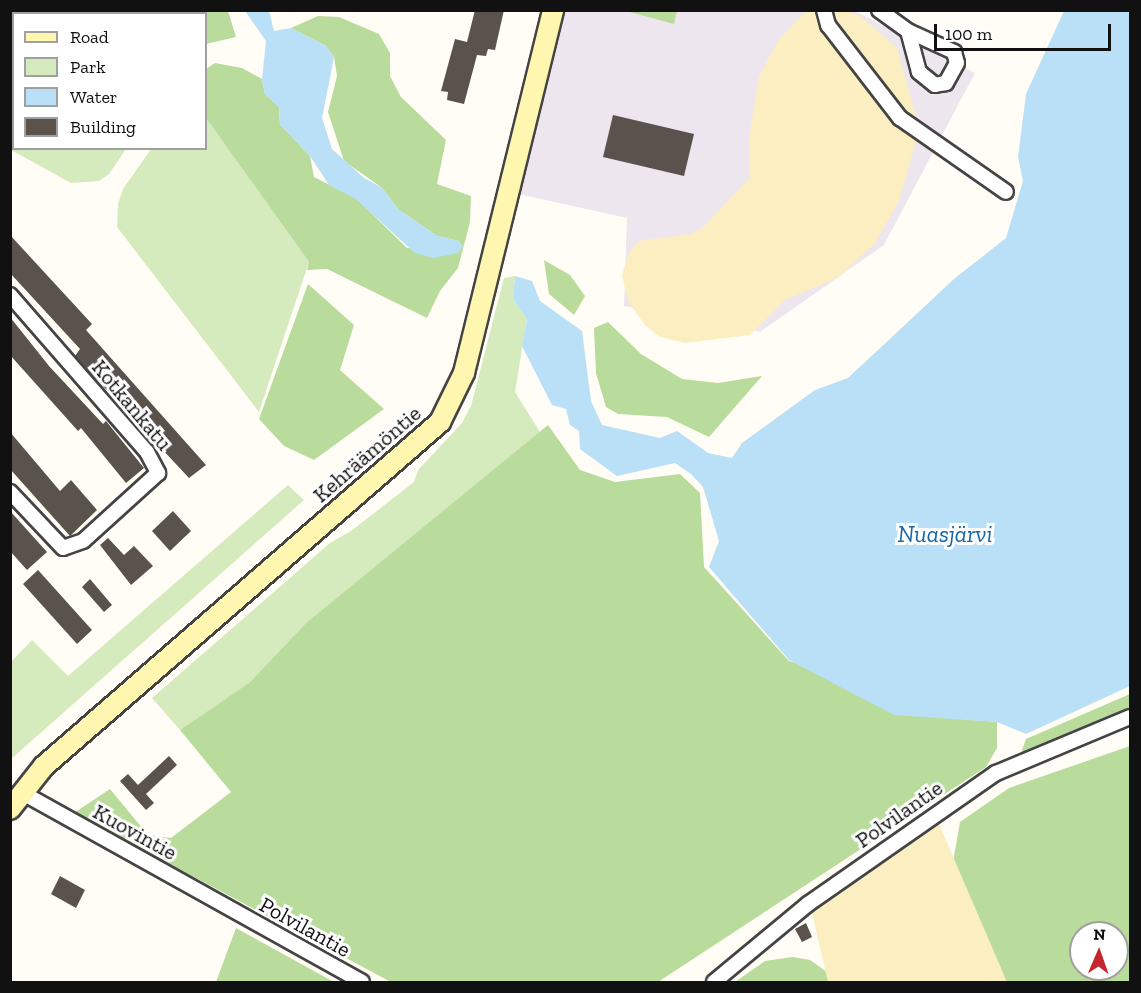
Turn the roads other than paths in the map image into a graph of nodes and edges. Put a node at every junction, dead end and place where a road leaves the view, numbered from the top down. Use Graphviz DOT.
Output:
graph roads {
  1 [pos="553,10"];
  2 [pos="824,10"];
  3 [pos="879,10"];
  4 [pos="908,31"];
  5 [pos="1006,192"];
  6 [pos="10,295"];
  7 [pos="10,492"];
  8 [pos="1131,717"];
  9 [pos="21,792"];
  10 [pos="10,809"];
  11 [pos="228,908"];
  12 [pos="362,982"];
  13 [pos="714,982"];
  1 -- 9 [label="street, Kehräämöntie"];
  2 -- 5 [label="street"];
  3 -- 4 [label="street"];
  4 -- 4 [label="street"];
  6 -- 7 [label="street, Kotkankatu"];
  8 -- 13 [label="street, Polvilantie"];
  9 -- 10 [label="street, Kehräämöntie"];
  9 -- 11 [label="street, Kuovintie"];
  11 -- 12 [label="street, Polvilantie"];
}
